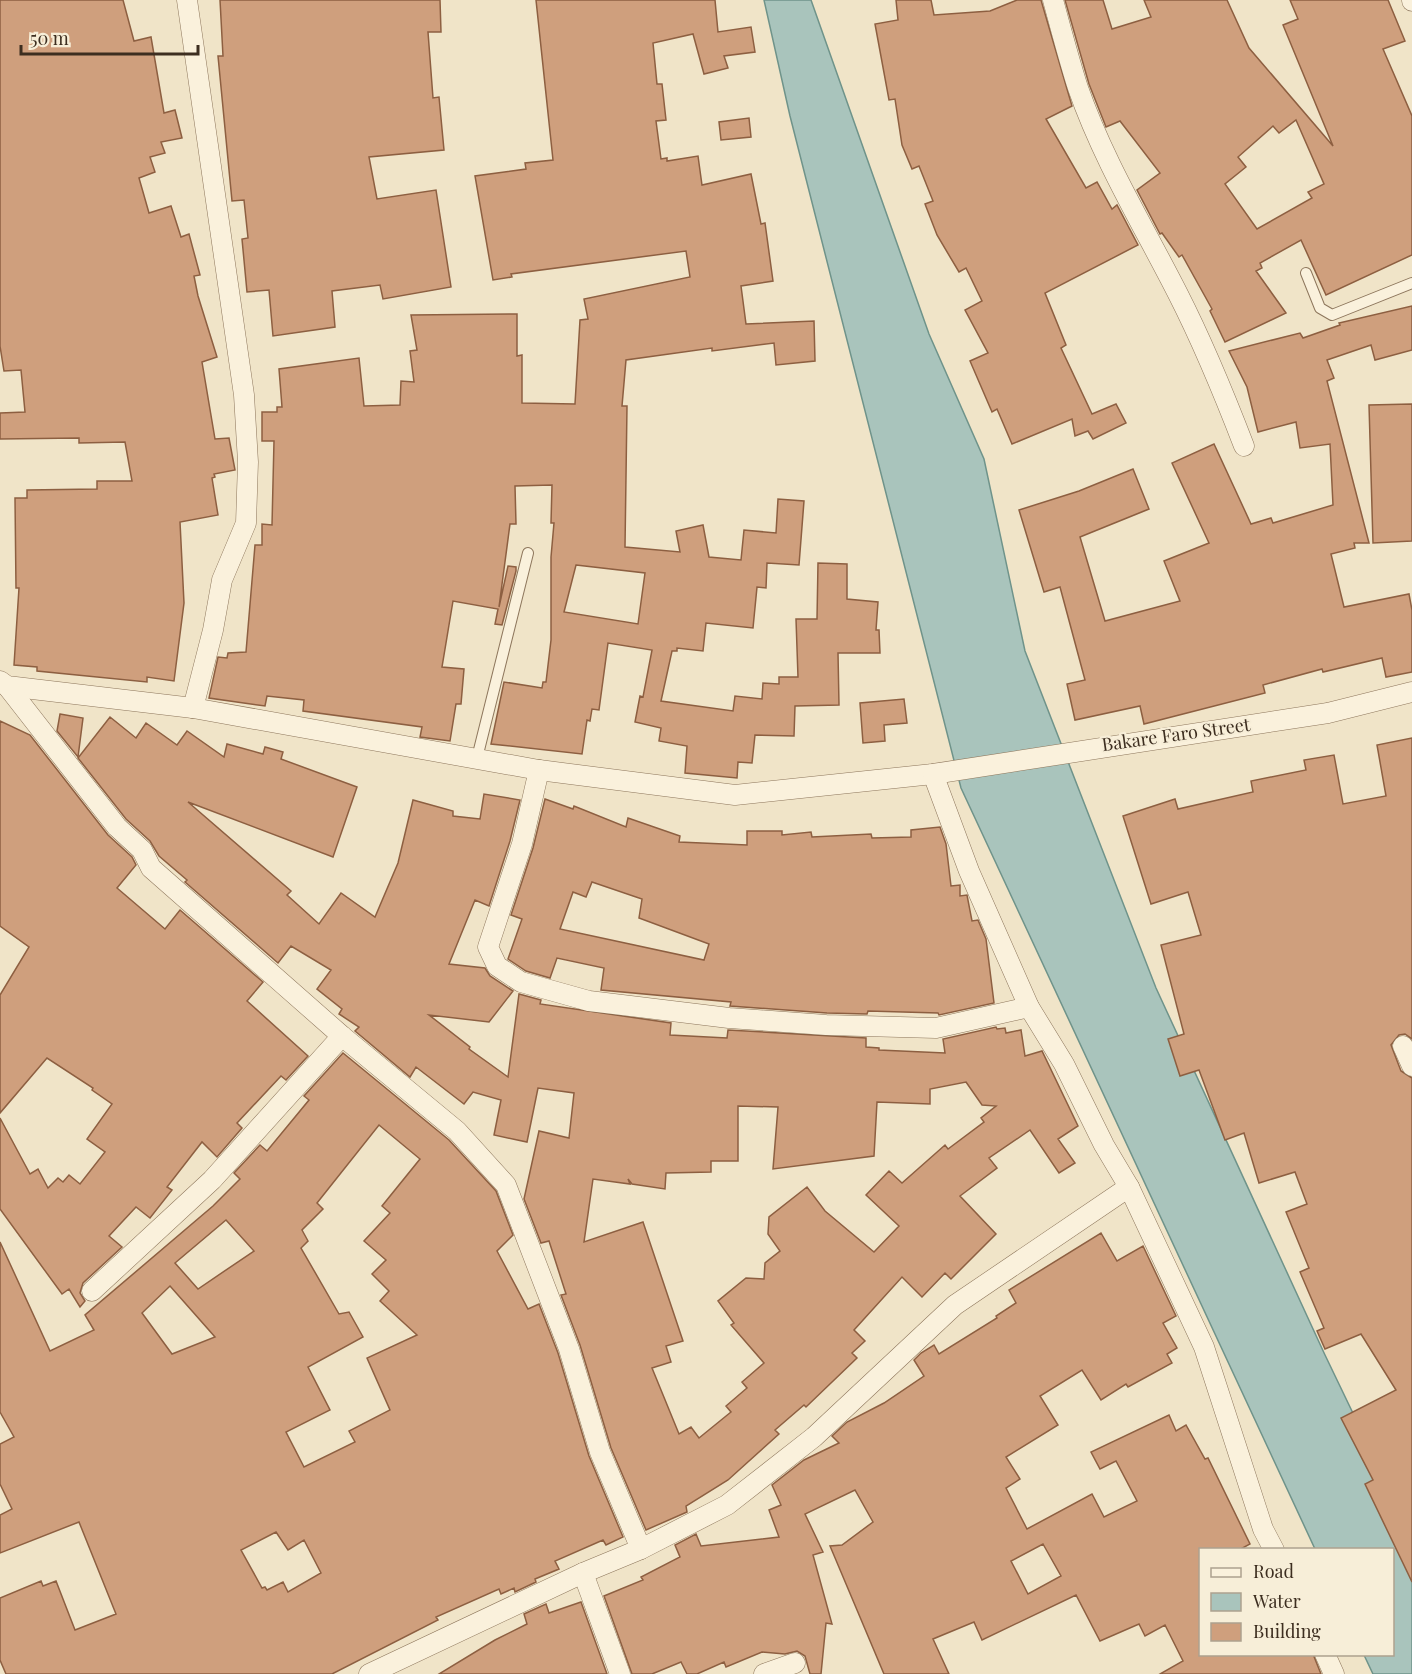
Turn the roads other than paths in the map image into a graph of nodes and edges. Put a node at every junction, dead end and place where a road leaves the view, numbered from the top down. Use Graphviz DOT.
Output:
graph roads {
  1 [pos="187,0"];
  2 [pos="1053,0"];
  3 [pos="1306,273"];
  4 [pos="1412,283"];
  5 [pos="1244,446"];
  6 [pos="528,553"];
  7 [pos="4,684"];
  8 [pos="1412,692"];
  9 [pos="193,708"];
  10 [pos="477,758"];
  11 [pos="539,770"];
  12 [pos="936,773"];
  13 [pos="1029,1007"];
  14 [pos="342,1036"];
  15 [pos="1403,1046"];
  16 [pos="1412,1066"];
  17 [pos="1129,1187"];
  18 [pos="92,1291"];
  19 [pos="1273,1548"];
  20 [pos="641,1549"];
  21 [pos="583,1573"];
  22 [pos="1326,1656"];
  23 [pos="795,1663"];
  24 [pos="369,1674"];
  25 [pos="620,1674"];
  26 [pos="764,1674"];
  27 [pos="1334,1674"];
  1 -- 9 [label="street"];
  2 -- 5 [label="street"];
  3 -- 4 [label="lane"];
  6 -- 10 [label="lane"];
  7 -- 9 [label="street, Bakare Faro Street"];
  7 -- 14 [label="street"];
  8 -- 12 [label="street, Bakare Faro Street"];
  9 -- 10 [label="street, Bakare Faro Street"];
  10 -- 11 [label="street, Bakare Faro Street"];
  11 -- 12 [label="street, Bakare Faro Street"];
  11 -- 13 [label="street"];
  12 -- 13 [label="street"];
  13 -- 17 [label="street"];
  14 -- 18 [label="street"];
  14 -- 20 [label="street"];
  15 -- 16 [label="street"];
  17 -- 19 [label="street"];
  17 -- 20 [label="street"];
  20 -- 21 [label="street"];
  21 -- 24 [label="street"];
  21 -- 25 [label="street"];
  22 -- 27 [label="street"];
  23 -- 26 [label="street"];
}
